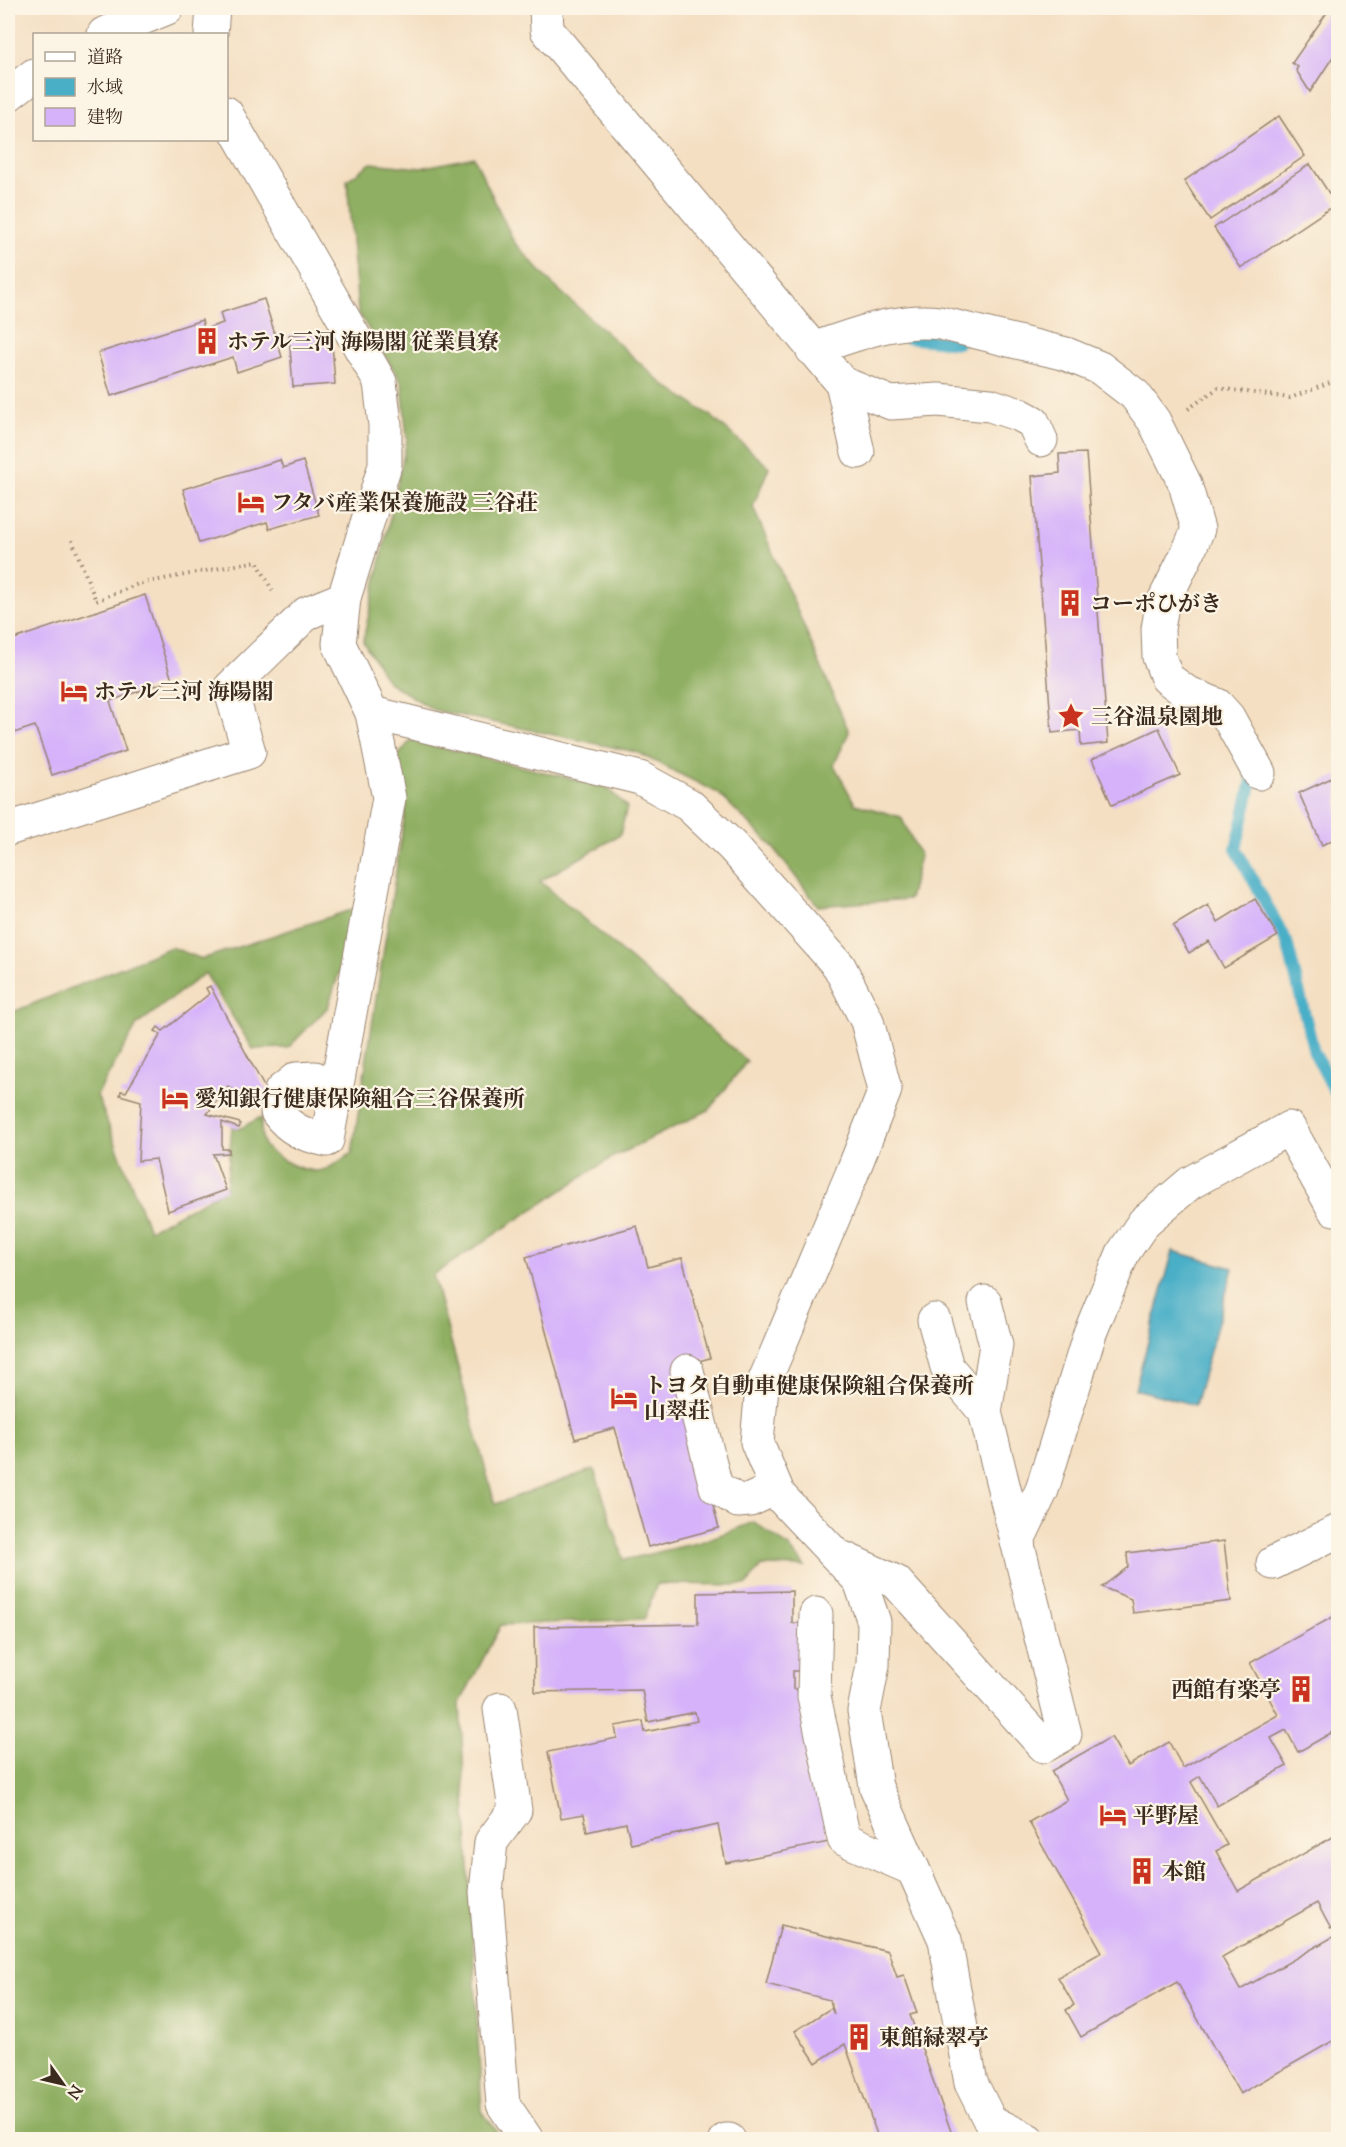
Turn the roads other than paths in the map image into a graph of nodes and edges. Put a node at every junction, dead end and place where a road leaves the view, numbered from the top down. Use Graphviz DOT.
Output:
graph roads {
  1 [pos="167,8"];
  2 [pos="213,8"];
  3 [pos="546,8"];
  4 [pos="106,33"];
  5 [pos="211,33"];
  6 [pos="33,76"];
  7 [pos="8,95"];
  8 [pos="228,116"];
  9 [pos="825,364"];
  10 [pos="1041,440"];
  11 [pos="858,452"];
  12 [pos="344,598"];
  13 [pos="372,713"];
  14 [pos="1259,773"];
  15 [pos="8,829"];
  16 [pos="315,1078"];
  17 [pos="1334,1209"];
  18 [pos="985,1302"];
  19 [pos="934,1320"];
  20 [pos="687,1371"];
  21 [pos="984,1412"];
  22 [pos="776,1488"];
  23 [pos="1338,1531"];
  24 [pos="1017,1542"];
  25 [pos="836,1555"];
  26 [pos="1273,1563"];
  27 [pos="816,1614"];
  28 [pos="500,1709"];
  29 [pos="913,1869"];
  30 [pos="527,2139"];
  31 [pos="1028,2139"];
  1 -- 4 [label="street"];
  2 -- 5 [label="street"];
  3 -- 9 [label="street"];
  6 -- 7 [label="street"];
  8 -- 12 [label="street"];
  9 -- 10 [label="street"];
  9 -- 11 [label="street"];
  9 -- 14 [label="street"];
  12 -- 13 [label="street"];
  12 -- 15 [label="street"];
  13 -- 16 [label="street"];
  13 -- 22 [label="street"];
  17 -- 24 [label="street"];
  18 -- 21 [label="street"];
  19 -- 21 [label="street"];
  20 -- 22 [label="street"];
  21 -- 24 [label="street"];
  22 -- 25 [label="street"];
  23 -- 26 [label="street"];
  24 -- 25 [label="street"];
  25 -- 29 [label="street"];
  27 -- 29 [label="street"];
  28 -- 30 [label="street"];
  29 -- 31 [label="street"];
}
